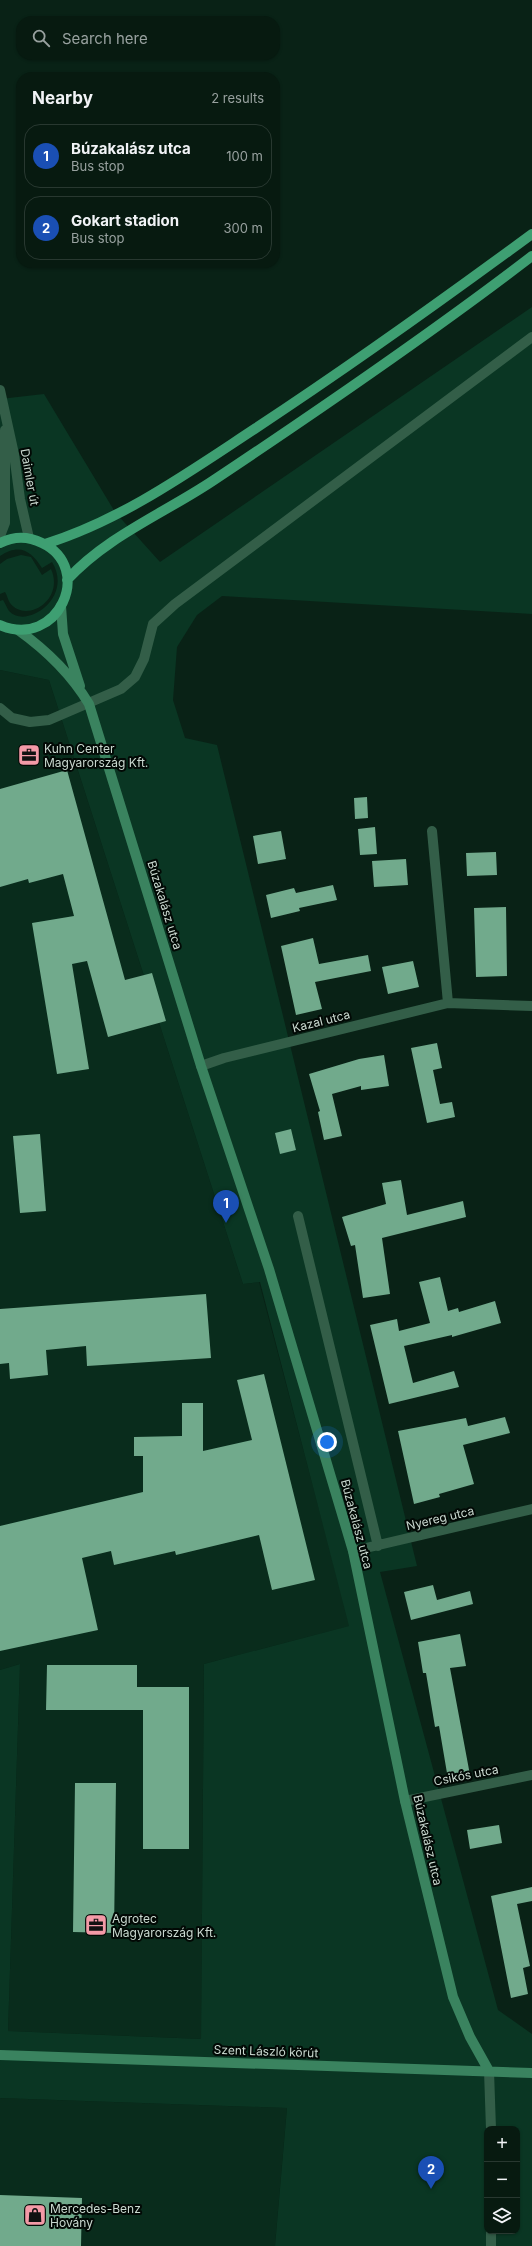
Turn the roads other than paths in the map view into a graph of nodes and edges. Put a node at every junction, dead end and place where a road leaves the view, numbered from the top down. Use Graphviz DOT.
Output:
graph roads {
  1 [pos="532,234"];
  2 [pos="532,256"];
  3 [pos="532,337"];
  4 [pos="0,390"];
  5 [pos="5,420"];
  6 [pos="0,536"];
  7 [pos="29,538"];
  8 [pos="0,543"];
  9 [pos="45,544"];
  10 [pos="67,580"];
  11 [pos="61,606"];
  12 [pos="0,625"];
  13 [pos="18,630"];
  14 [pos="82,692"];
  15 [pos="89,704"];
  16 [pos="0,708"];
  17 [pos="432,831"];
  18 [pos="448,1003"];
  19 [pos="532,1006"];
  20 [pos="201,1066"];
  21 [pos="298,1216"];
  22 [pos="532,1509"];
  23 [pos="378,1546"];
  24 [pos="353,1551"];
  25 [pos="532,1776"];
  26 [pos="405,1801"];
  27 [pos="0,2055"];
  28 [pos="489,2071"];
  29 [pos="532,2073"];
  30 [pos="491,2126"];
  31 [pos="491,2234"];
  32 [pos="491,2246"];
  1 -- 9 [label="main road"];
  2 -- 10 [label="main road"];
  3 -- 15 [label="street"];
  4 -- 5 [label="street, Daimler út"];
  5 -- 6 [label="street, Daimler út"];
  5 -- 7 [label="street, Daimler út"];
  7 -- 8 [label="main road"];
  7 -- 9 [label="main road"];
  9 -- 10 [label="main road"];
  10 -- 11 [label="main road"];
  11 -- 13 [label="main road"];
  11 -- 14 [label="street, Búzakalász utca"];
  12 -- 13 [label="main road"];
  13 -- 14 [label="street, Búzakalász utca"];
  14 -- 15 [label="street, Búzakalász utca"];
  15 -- 16 [label="street"];
  15 -- 20 [label="street, Búzakalász utca"];
  17 -- 18 [label="street"];
  18 -- 19 [label="street, Kazal utca"];
  18 -- 20 [label="street, Kazal utca"];
  20 -- 24 [label="street, Búzakalász utca"];
  21 -- 23 [label="street, Búzakalász utca"];
  22 -- 23 [label="street, Nyereg utca"];
  23 -- 24 [label="street, Nyereg utca"];
  24 -- 26 [label="street, Búzakalász utca"];
  25 -- 26 [label="street, Csikós utca"];
  26 -- 28 [label="street, Búzakalász utca"];
  27 -- 28 [label="street, Szent László körút"];
  28 -- 29 [label="street, Szent László körút"];
  28 -- 30 [label="street"];
  31 -- 32 [label="street"];
}
